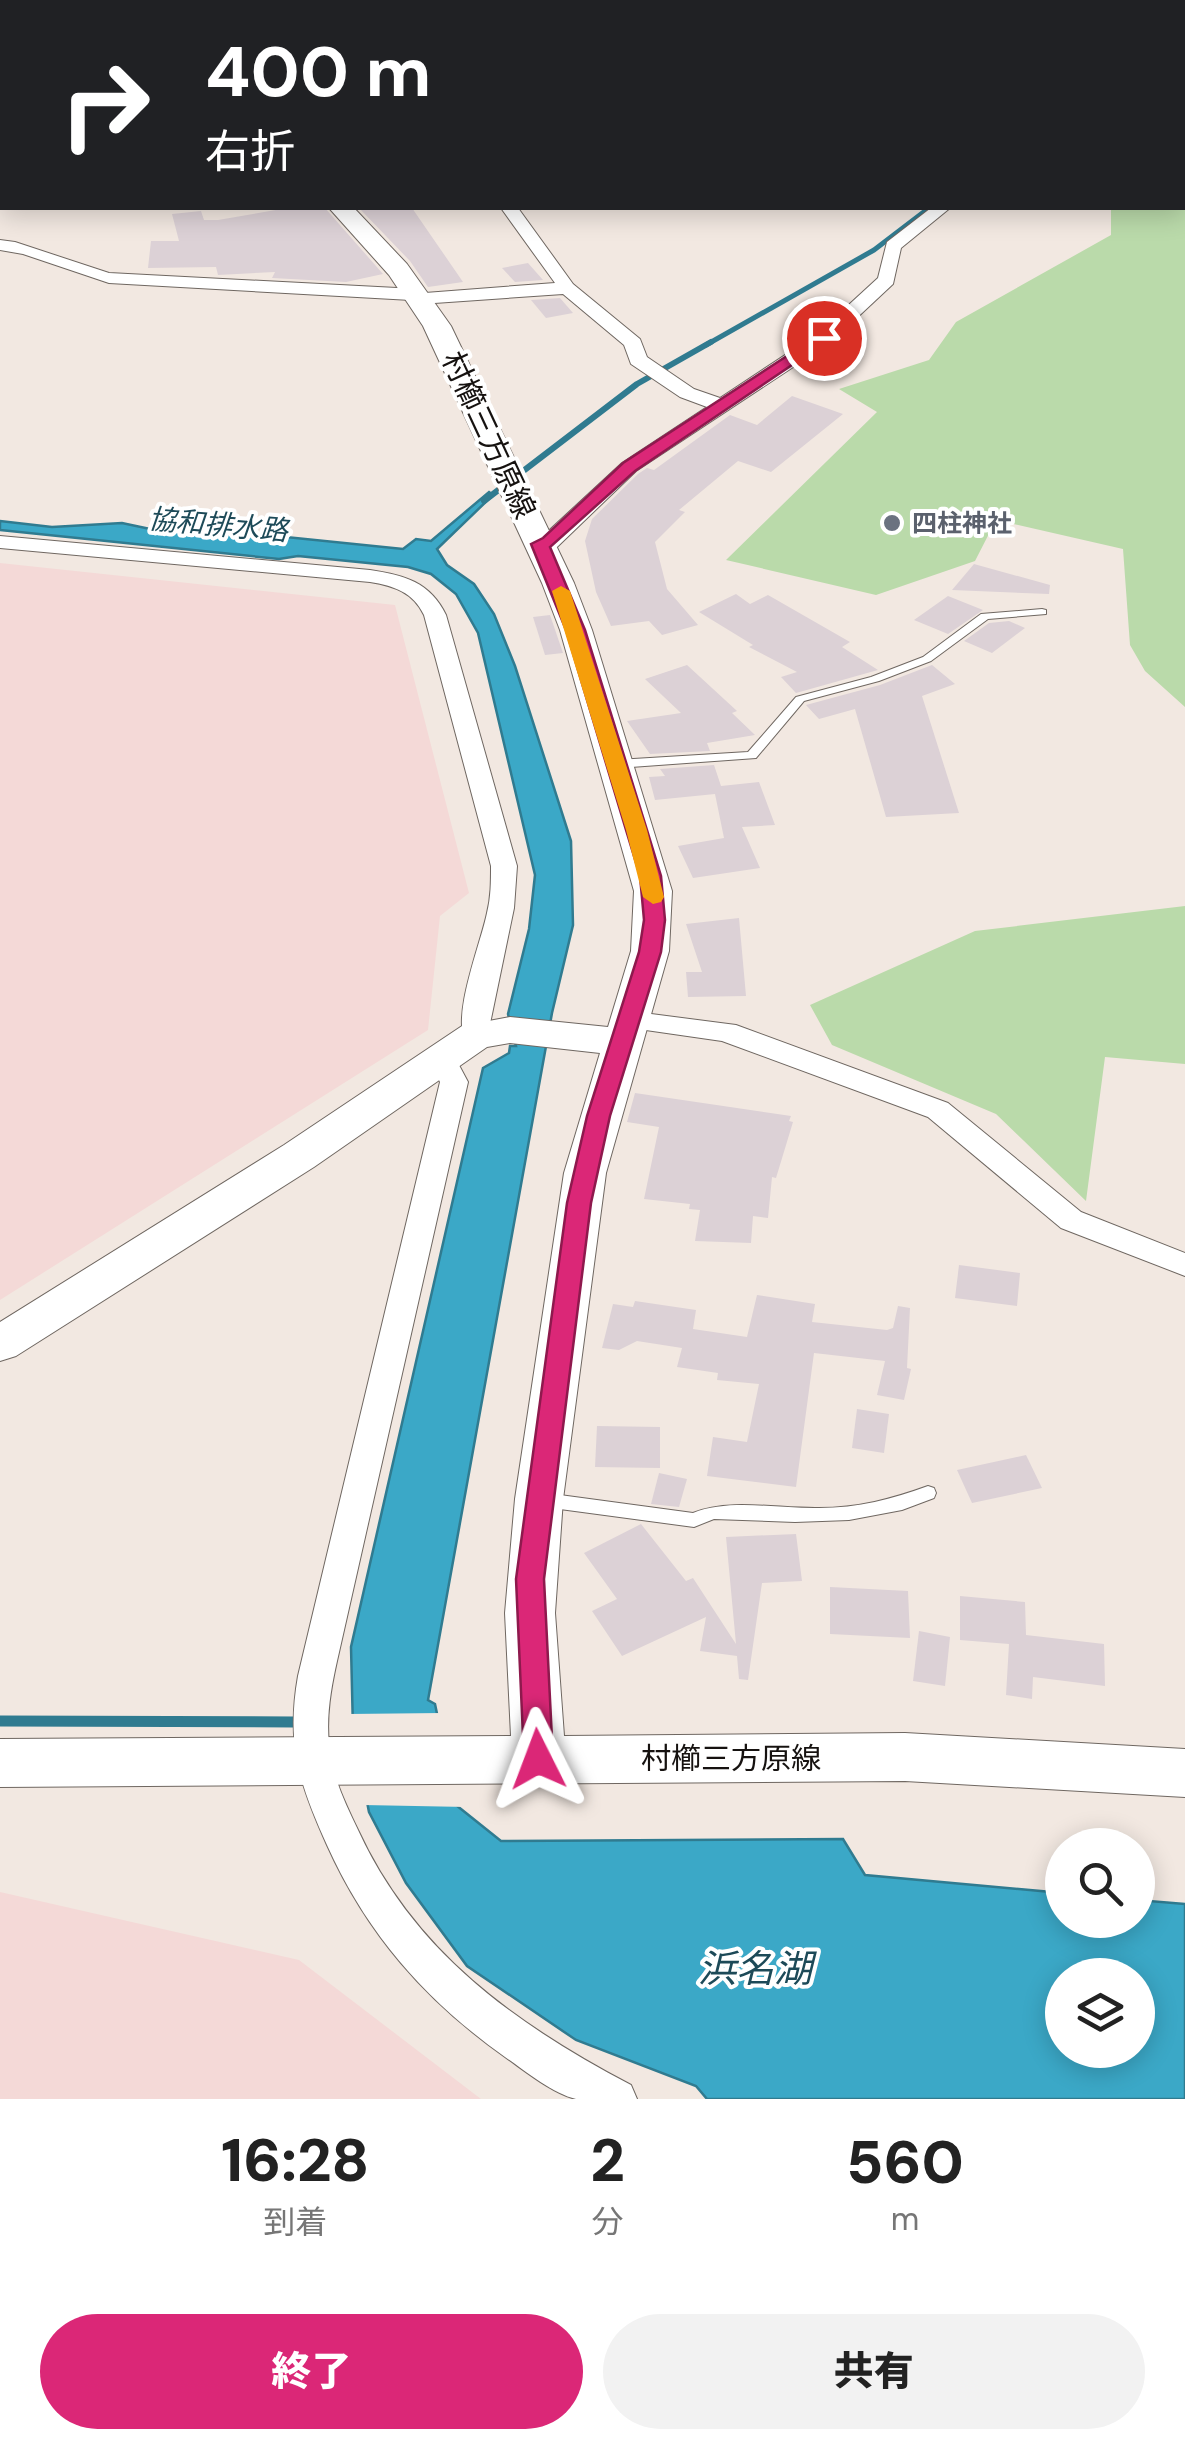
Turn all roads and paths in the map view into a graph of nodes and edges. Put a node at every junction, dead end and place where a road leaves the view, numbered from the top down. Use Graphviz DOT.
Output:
graph roads {
  1 [pos="343,210"];
  2 [pos="511,210"];
  3 [pos="938,210"];
  4 [pos="0,245"];
  5 [pos="566,288"];
  6 [pos="418,296"];
  7 [pos="724,406"];
  8 [pos="0,542"];
  9 [pos="540,544"];
  10 [pos="1042,612"];
  11 [pos="617,764"];
  12 [pos="615,1034"];
  13 [pos="476,1042"];
  14 [pos="1185,1266"];
  15 [pos="0,1344"];
  16 [pos="928,1493"];
  17 [pos="539,1499"];
  18 [pos="538,1759"];
  19 [pos="324,1760"];
  20 [pos="0,1762"];
  21 [pos="1185,1773"];
  22 [pos="618,2099"];
  1 -- 6 [label="main road, 村櫛三方原線"];
  2 -- 5 [label="street"];
  3 -- 7 [label="street"];
  4 -- 6 [label="street"];
  5 -- 6 [label="street"];
  5 -- 7 [label="street"];
  6 -- 9 [label="main road, 村櫛三方原線"];
  7 -- 9 [label="street"];
  8 -- 13 [label="street"];
  9 -- 11 [label="main road, 村櫛三方原線"];
  10 -- 11 [label="lane"];
  11 -- 12 [label="main road, 村櫛三方原線"];
  12 -- 13 [label="main road"];
  12 -- 14 [label="street"];
  12 -- 17 [label="main road, 村櫛三方原線"];
  13 -- 15 [label="main road"];
  13 -- 19 [label="street"];
  16 -- 17 [label="lane"];
  17 -- 18 [label="main road, 村櫛三方原線"];
  18 -- 19 [label="main road"];
  18 -- 21 [label="main road, 村櫛三方原線"];
  19 -- 20 [label="main road"];
  19 -- 22 [label="street"];
}
